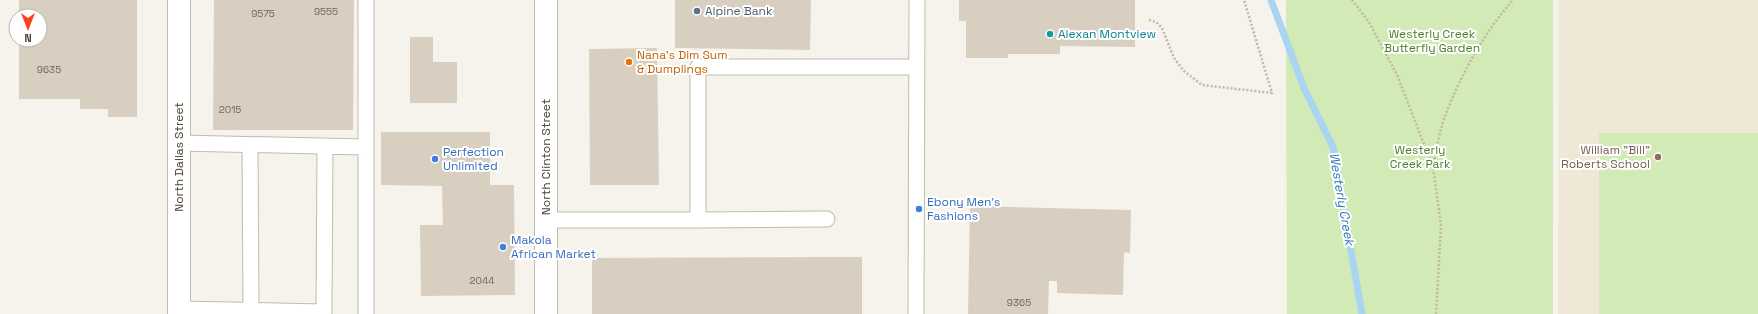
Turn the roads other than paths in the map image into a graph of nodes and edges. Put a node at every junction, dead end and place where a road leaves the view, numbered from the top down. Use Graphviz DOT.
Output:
graph roads {
  1 [pos="179,0"];
  2 [pos="366,0"];
  3 [pos="546,0"];
  4 [pos="917,0"];
  5 [pos="916,67"];
  6 [pos="179,142"];
  7 [pos="250,145"];
  8 [pos="325,147"];
  9 [pos="366,147"];
  10 [pos="827,219"];
  11 [pos="546,220"];
  12 [pos="698,220"];
  13 [pos="251,310"];
  14 [pos="179,311"];
  15 [pos="366,314"];
  16 [pos="546,314"];
  17 [pos="916,314"];
  1 -- 6 [label="street, North Dallas Street"];
  2 -- 9 [label="lane"];
  3 -- 11 [label="street, North Clinton Street"];
  4 -- 5 [label="lane"];
  5 -- 12 [label="lane"];
  5 -- 17 [label="lane"];
  6 -- 7 [label="lane"];
  6 -- 14 [label="street, North Dallas Street"];
  7 -- 8 [label="lane"];
  7 -- 13 [label="lane"];
  8 -- 9 [label="lane"];
  8 -- 13 [label="lane"];
  9 -- 15 [label="lane"];
  10 -- 12 [label="lane"];
  11 -- 12 [label="lane"];
  11 -- 16 [label="street, North Clinton Street"];
  13 -- 14 [label="lane"];
}
